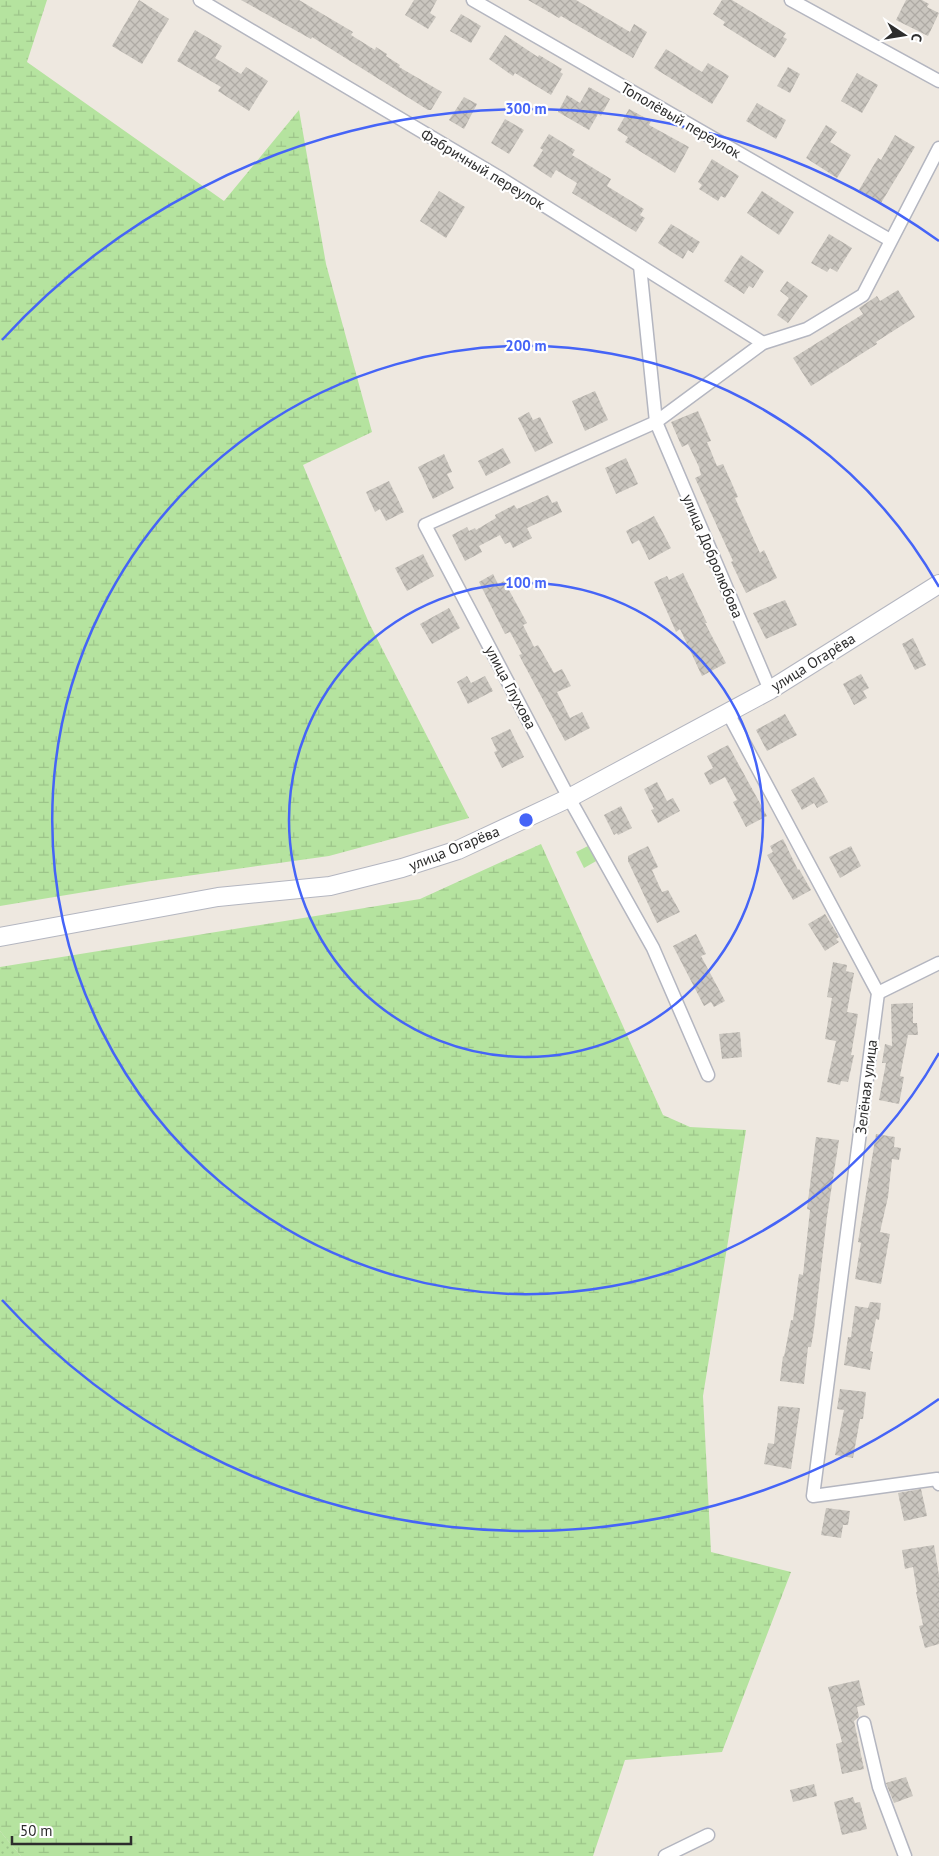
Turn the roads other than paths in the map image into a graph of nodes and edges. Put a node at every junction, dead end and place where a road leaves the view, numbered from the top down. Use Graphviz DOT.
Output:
graph roads {
  1 [pos="200,0"];
  2 [pos="473,0"];
  3 [pos="791,0"];
  4 [pos="939,81"];
  5 [pos="939,148"];
  6 [pos="890,240"];
  7 [pos="640,266"];
  8 [pos="763,343"];
  9 [pos="656,422"];
  10 [pos="938,589"];
  11 [pos="770,690"];
  12 [pos="728,713"];
  13 [pos="569,798"];
  14 [pos="0,937"];
  15 [pos="939,964"];
  16 [pos="878,993"];
  17 [pos="708,1075"];
  18 [pos="939,1484"];
  19 [pos="864,1723"];
  20 [pos="708,1835"];
  21 [pos="665,1856"];
  22 [pos="905,1856"];
  1 -- 7 [label="street, Фабричный переулок"];
  2 -- 6 [label="street, Тополёвый переулок"];
  3 -- 4 [label="street"];
  5 -- 6 [label="street"];
  6 -- 8 [label="street"];
  7 -- 8 [label="street, Фабричный переулок"];
  7 -- 9 [label="street, улица Добролюбова"];
  8 -- 9 [label="street"];
  9 -- 11 [label="street, улица Добролюбова"];
  9 -- 13 [label="street, улица Глухова"];
  10 -- 11 [label="main road, улица Огарёва"];
  11 -- 12 [label="main road, улица Огарёва"];
  12 -- 13 [label="main road, улица Огарёва"];
  12 -- 16 [label="street"];
  13 -- 14 [label="main road, улица Огарёва"];
  13 -- 17 [label="street, улица Глухова"];
  15 -- 16 [label="street"];
  16 -- 18 [label="street, Зелёная улица"];
  19 -- 22 [label="street"];
  20 -- 21 [label="street"];
}
